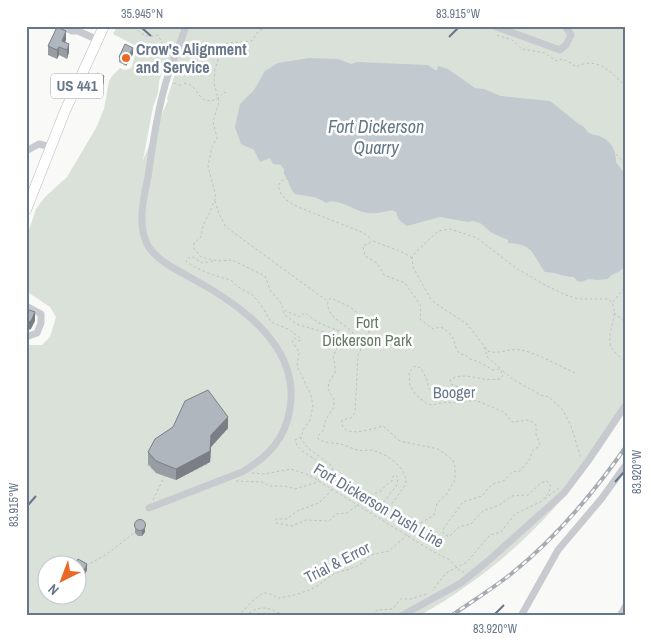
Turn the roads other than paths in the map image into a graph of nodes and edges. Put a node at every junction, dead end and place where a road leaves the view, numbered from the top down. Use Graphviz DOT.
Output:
graph roads {
  1 [pos="62,26"];
  2 [pos="104,26"];
  3 [pos="186,26"];
  4 [pos="565,26"];
  5 [pos="79,28"];
  6 [pos="492,29"];
  7 [pos="98,40"];
  8 [pos="51,147"];
  9 [pos="26,151"];
  10 [pos="27,204"];
  11 [pos="26,306"];
  12 [pos="26,337"];
  13 [pos="625,406"];
  14 [pos="625,466"];
  15 [pos="149,508"];
  16 [pos="625,607"];
  17 [pos="401,616"];
  18 [pos="522,616"];
  19 [pos="620,616"];
  1 -- 5 [label="street"];
  2 -- 7 [label="highway, US 441"];
  3 -- 15 [label="street"];
  4 -- 6 [label="street"];
  5 -- 7 [label="street"];
  7 -- 8 [label="highway, US 441"];
  8 -- 9 [label="street"];
  8 -- 10 [label="highway, US 441"];
  11 -- 12 [label="street"];
  13 -- 17 [label="street"];
  14 -- 18 [label="street"];
  16 -- 19 [label="street"];
}
